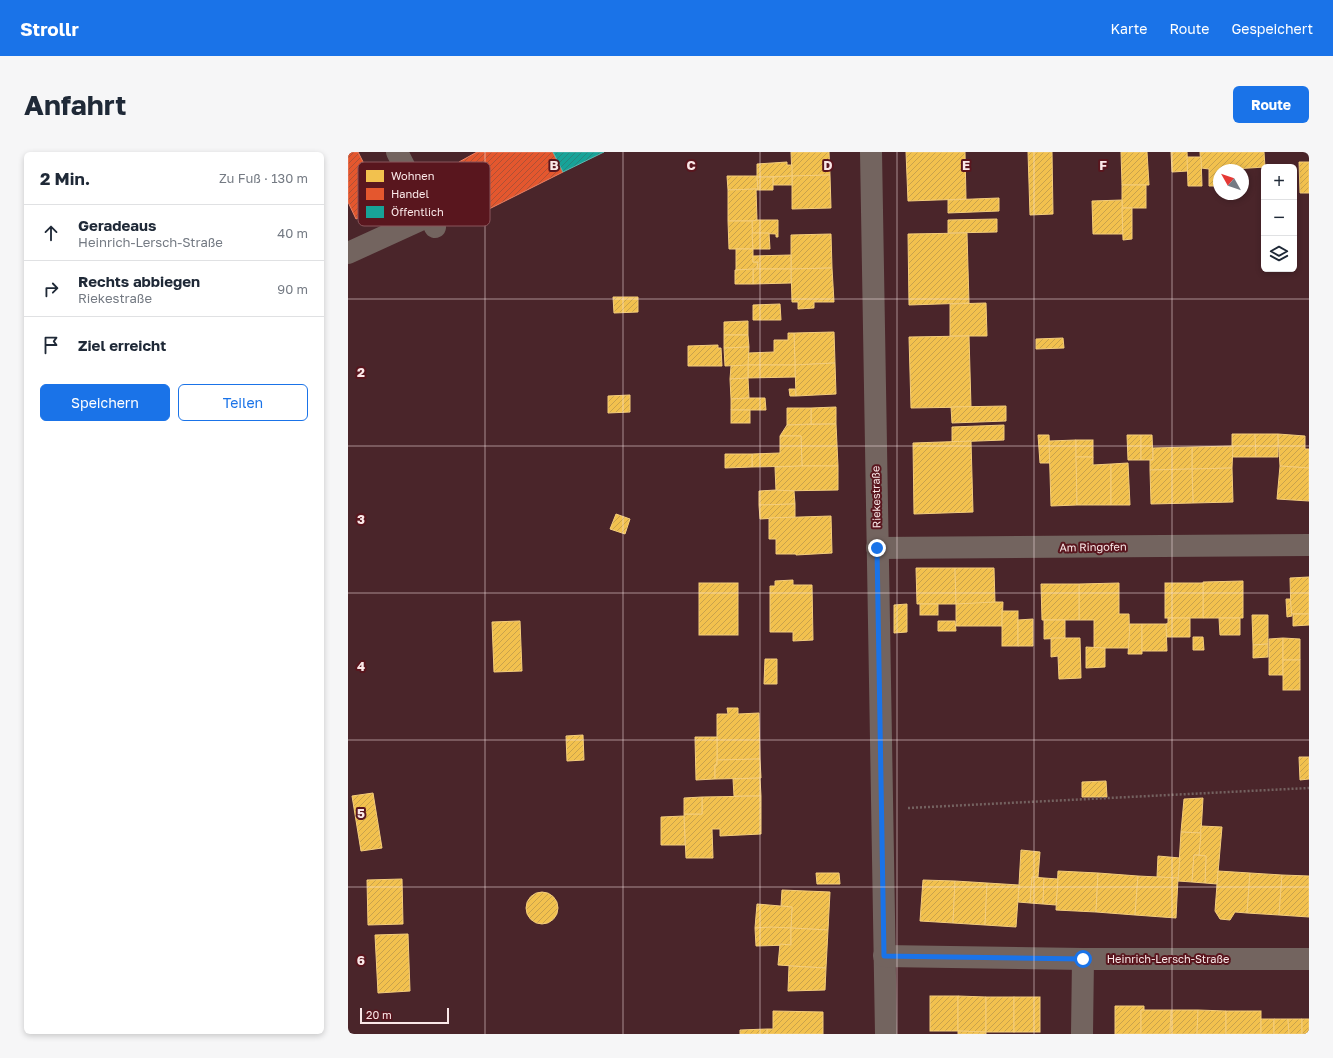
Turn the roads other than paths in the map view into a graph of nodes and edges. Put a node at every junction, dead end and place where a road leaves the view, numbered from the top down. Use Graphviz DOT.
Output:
graph roads {
  1 [pos="397,152"];
  2 [pos="871,152"];
  3 [pos="402,162"];
  4 [pos="421,226"];
  5 [pos="348,253"];
  6 [pos="1309,545"];
  7 [pos="877,548"];
  8 [pos="884,956"];
  9 [pos="1083,959"];
  10 [pos="1309,959"];
  11 [pos="886,1034"];
  12 [pos="1082,1034"];
  1 -- 3 [label="street"];
  2 -- 7 [label="street, Riekestraße"];
  4 -- 5 [label="street"];
  6 -- 7 [label="street, Am Ringofen"];
  7 -- 8 [label="street, Riekestraße"];
  8 -- 9 [label="street, Heinrich-Lersch-Straße"];
  8 -- 11 [label="street, Riekestraße"];
  9 -- 10 [label="street, Heinrich-Lersch-Straße"];
  9 -- 12 [label="street"];
}
